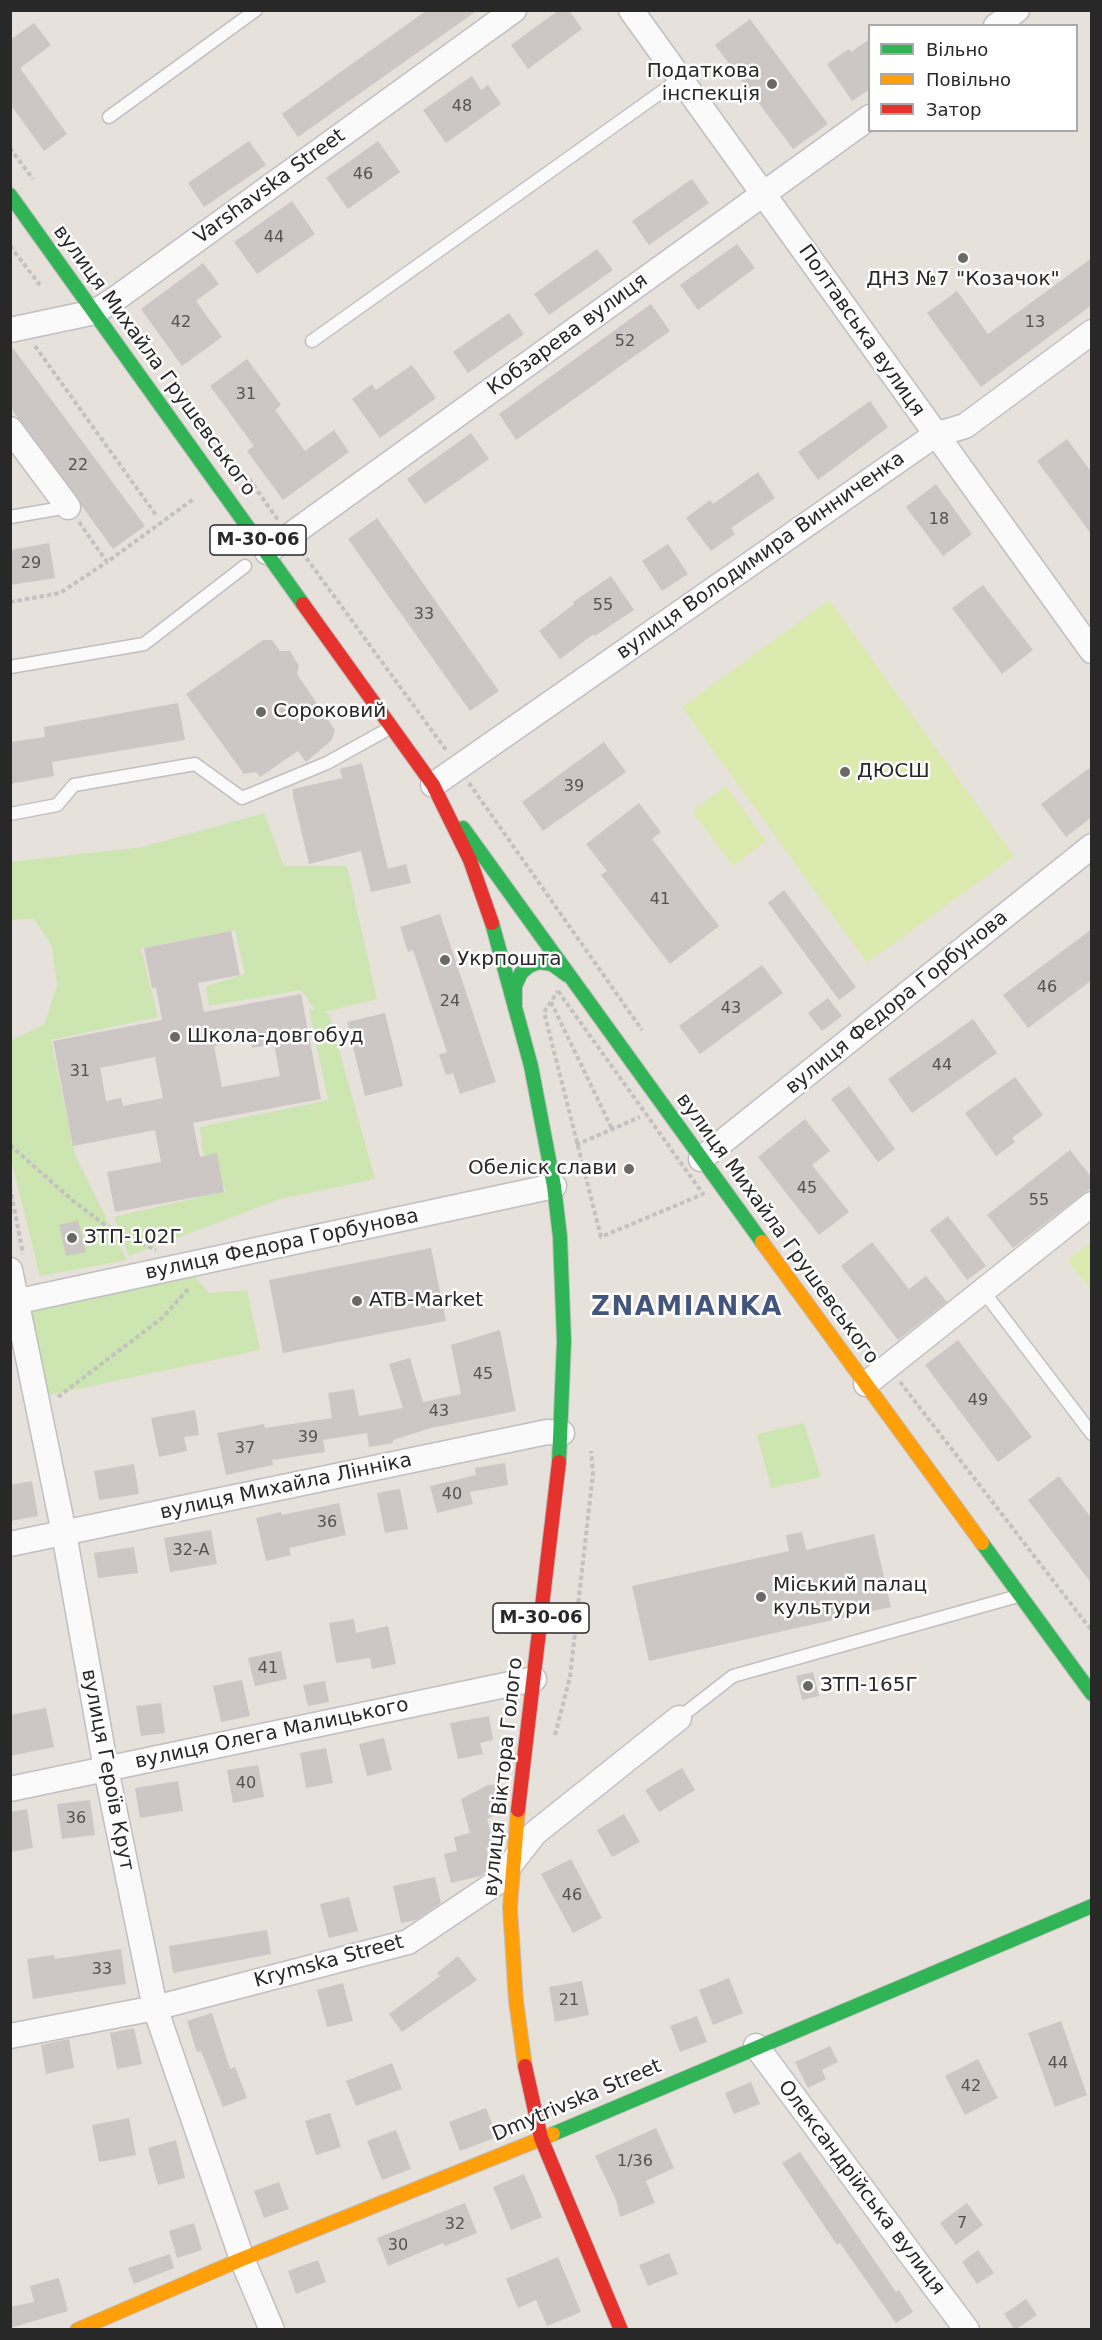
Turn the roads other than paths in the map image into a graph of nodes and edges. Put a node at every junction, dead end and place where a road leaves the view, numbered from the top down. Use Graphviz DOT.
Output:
graph roads {
  1 [pos="256,10"];
  2 [pos="514,10"];
  3 [pos="631,10"];
  4 [pos="1017,10"];
  5 [pos="999,24"];
  6 [pos="681,78"];
  7 [pos="109,117"];
  8 [pos="868,118"];
  9 [pos="764,194"];
  10 [pos="10,195"];
  11 [pos="95,312"];
  12 [pos="17,330"];
  13 [pos="1092,332"];
  14 [pos="312,341"];
  15 [pos="10,429"];
  16 [pos="935,435"];
  17 [pos="68,507"];
  18 [pos="10,517"];
  19 [pos="267,552"];
  20 [pos="245,566"];
  21 [pos="1092,651"];
  22 [pos="10,667"];
  23 [pos="393,726"];
  24 [pos="433,785"];
  25 [pos="10,814"];
  26 [pos="1092,846"];
  27 [pos="483,897"];
  28 [pos="567,975"];
  29 [pos="515,1004"];
  30 [pos="701,1159"];
  31 [pos="554,1186"];
  32 [pos="1092,1204"];
  33 [pos="18,1266"];
  34 [pos="984,1292"];
  35 [pos="14,1303"];
  36 [pos="866,1384"];
  37 [pos="562,1433"];
  38 [pos="1092,1434"];
  39 [pos="64,1533"];
  40 [pos="10,1544"];
  41 [pos="1018,1596"];
  42 [pos="534,1678"];
  43 [pos="1092,1694"];
  44 [pos="679,1718"];
  45 [pos="106,1769"];
  46 [pos="10,1789"];
  47 [pos="512,1863"];
  48 [pos="1092,1906"];
  49 [pos="155,2008"];
  50 [pos="10,2036"];
  51 [pos="756,2046"];
  52 [pos="541,2139"];
  53 [pos="242,2259"];
  54 [pos="77,2330"];
  55 [pos="272,2330"];
  56 [pos="621,2330"];
  57 [pos="967,2330"];
  1 -- 7 [label="lane"];
  2 -- 11 [label="street, Varshavska Street"];
  3 -- 6 [label="street, Полтавська вулиця"];
  4 -- 5 [label="street"];
  6 -- 9 [label="street, Полтавська вулиця"];
  6 -- 14 [label="lane"];
  8 -- 9 [label="street, Кобзарева вулиця"];
  9 -- 16 [label="street, Полтавська вулиця"];
  9 -- 19 [label="street, Кобзарева вулиця"];
  10 -- 11 [label="main road, вулиця Михайла Грушевського / М-30-06"];
  11 -- 12 [label="street, Varshavska Street"];
  11 -- 19 [label="main road, вулиця Михайла Грушевського / М-30-06"];
  13 -- 16 [label="street, вулиця Володимира Винниченка"];
  15 -- 17 [label="street"];
  16 -- 21 [label="street, Полтавська вулиця"];
  16 -- 24 [label="street, вулиця Володимира Винниченка"];
  17 -- 18 [label="lane"];
  19 -- 23 [label="main road, вулиця Михайла Грушевського / М-30-06"];
  20 -- 22 [label="lane"];
  23 -- 24 [label="main road, вулиця Михайла Грушевського / М-30-06"];
  23 -- 25 [label="lane"];
  24 -- 27 [label="main road, вулиця Михайла Грушевського / М-30-06"];
  24 -- 28 [label="main road, вулиця Михайла Грушевського"];
  26 -- 30 [label="street, вулиця Федора Горбунова"];
  27 -- 29 [label="main road, вулиця Віктора Голого / М-30-06"];
  28 -- 29 [label="main road"];
  28 -- 30 [label="main road, вулиця Михайла Грушевського"];
  29 -- 31 [label="main road, вулиця Віктора Голого / М-30-06"];
  30 -- 36 [label="main road, вулиця Михайла Грушевського"];
  31 -- 35 [label="street, вулиця Федора Горбунова"];
  31 -- 37 [label="main road, вулиця Віктора Голого / М-30-06"];
  32 -- 34 [label="street"];
  33 -- 35 [label="street, вулиця Героїв Крут"];
  34 -- 36 [label="street"];
  34 -- 38 [label="lane"];
  35 -- 39 [label="street, вулиця Героїв Крут"];
  36 -- 41 [label="main road, вулиця Михайла Грушевського"];
  37 -- 39 [label="street, вулиця Михайла Лінніка"];
  37 -- 42 [label="main road, вулиця Віктора Голого / М-30-06"];
  39 -- 40 [label="street, вулиця Михайла Лінніка"];
  39 -- 45 [label="street, вулиця Героїв Крут"];
  41 -- 43 [label="main road, вулиця Михайла Грушевського"];
  41 -- 44 [label="lane"];
  42 -- 45 [label="street, вулиця Олега Малицького"];
  42 -- 47 [label="main road, вулиця Віктора Голого / М-30-06"];
  44 -- 47 [label="street, Krymska Street"];
  45 -- 46 [label="street, вулиця Олега Малицького"];
  45 -- 49 [label="street, вулиця Героїв Крут"];
  47 -- 49 [label="street, Krymska Street"];
  47 -- 52 [label="main road, вулиця Віктора Голого / М-30-06"];
  48 -- 51 [label="main road, Dmytrivska Street"];
  49 -- 50 [label="street, Krymska Street"];
  49 -- 53 [label="street, вулиця Героїв Крут"];
  51 -- 52 [label="main road, Dmytrivska Street"];
  51 -- 57 [label="street, Олександрійська вулиця"];
  52 -- 53 [label="main road, Dmytrivska Street"];
  52 -- 56 [label="main road, вулиця Віктора Голого / М-30-06"];
  53 -- 54 [label="main road, Dmytrivska Street"];
  53 -- 55 [label="street, вулиця Героїв Крут"];
}
